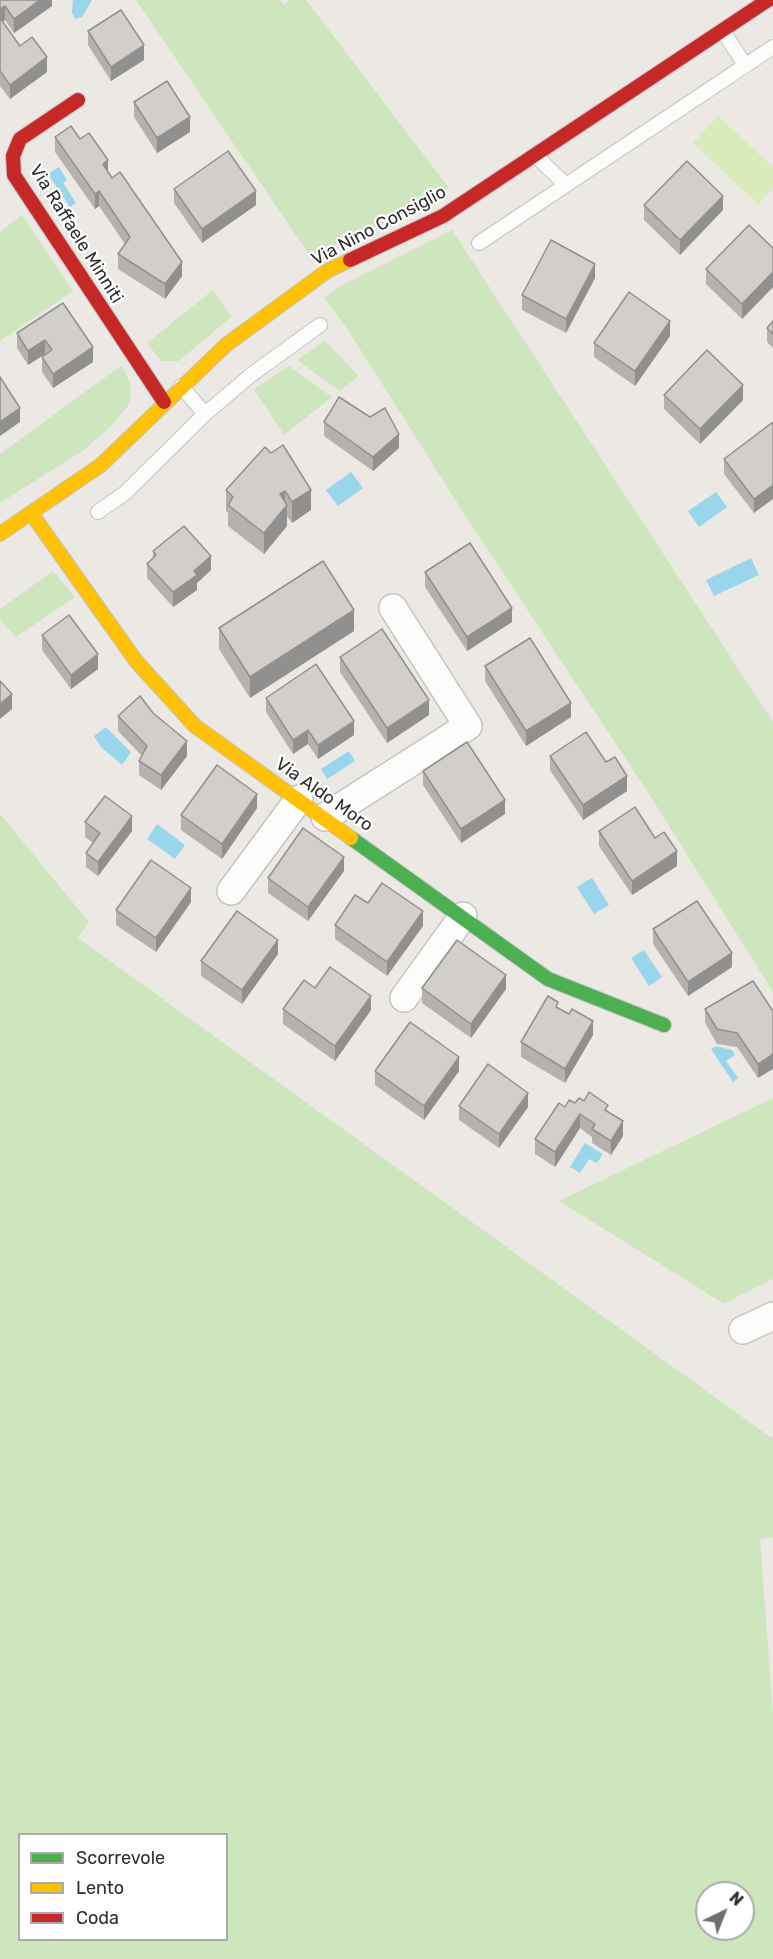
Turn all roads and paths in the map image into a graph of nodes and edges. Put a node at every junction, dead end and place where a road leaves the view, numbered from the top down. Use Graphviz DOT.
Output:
graph roads {
  1 [pos="768,0"];
  2 [pos="723,31"];
  3 [pos="773,46"];
  4 [pos="745,65"];
  5 [pos="78,100"];
  6 [pos="536,156"];
  7 [pos="566,185"];
  8 [pos="478,243"];
  9 [pos="320,325"];
  10 [pos="182,386"];
  11 [pos="164,402"];
  12 [pos="205,414"];
  13 [pos="98,512"];
  14 [pos="31,513"];
  15 [pos="0,534"];
  16 [pos="393,608"];
  17 [pos="299,799"];
  18 [pos="325,817"];
  19 [pos="231,891"];
  20 [pos="463,916"];
  21 [pos="404,998"];
  22 [pos="664,1025"];
  23 [pos="773,1316"];
  24 [pos="743,1330"];
  1 -- 2 [label="street, Via Nino Consiglio"];
  2 -- 4 [label="lane"];
  2 -- 6 [label="street, Via Nino Consiglio"];
  3 -- 4 [label="lane"];
  4 -- 7 [label="lane"];
  5 -- 11 [label="street, Via Raffaele Minniti"];
  6 -- 7 [label="lane"];
  6 -- 10 [label="street, Via Nino Consiglio"];
  7 -- 8 [label="lane"];
  9 -- 12 [label="lane"];
  10 -- 11 [label="street, Via Nino Consiglio"];
  10 -- 12 [label="lane"];
  11 -- 14 [label="street, Via Nino Consiglio"];
  12 -- 13 [label="lane"];
  14 -- 15 [label="street, Via Nino Consiglio"];
  14 -- 17 [label="street, Via Aldo Moro"];
  16 -- 18 [label="street"];
  17 -- 18 [label="street, Via Aldo Moro"];
  17 -- 19 [label="street"];
  18 -- 20 [label="street, Via Aldo Moro"];
  20 -- 21 [label="street"];
  20 -- 22 [label="street, Via Aldo Moro"];
  23 -- 24 [label="street"];
}
